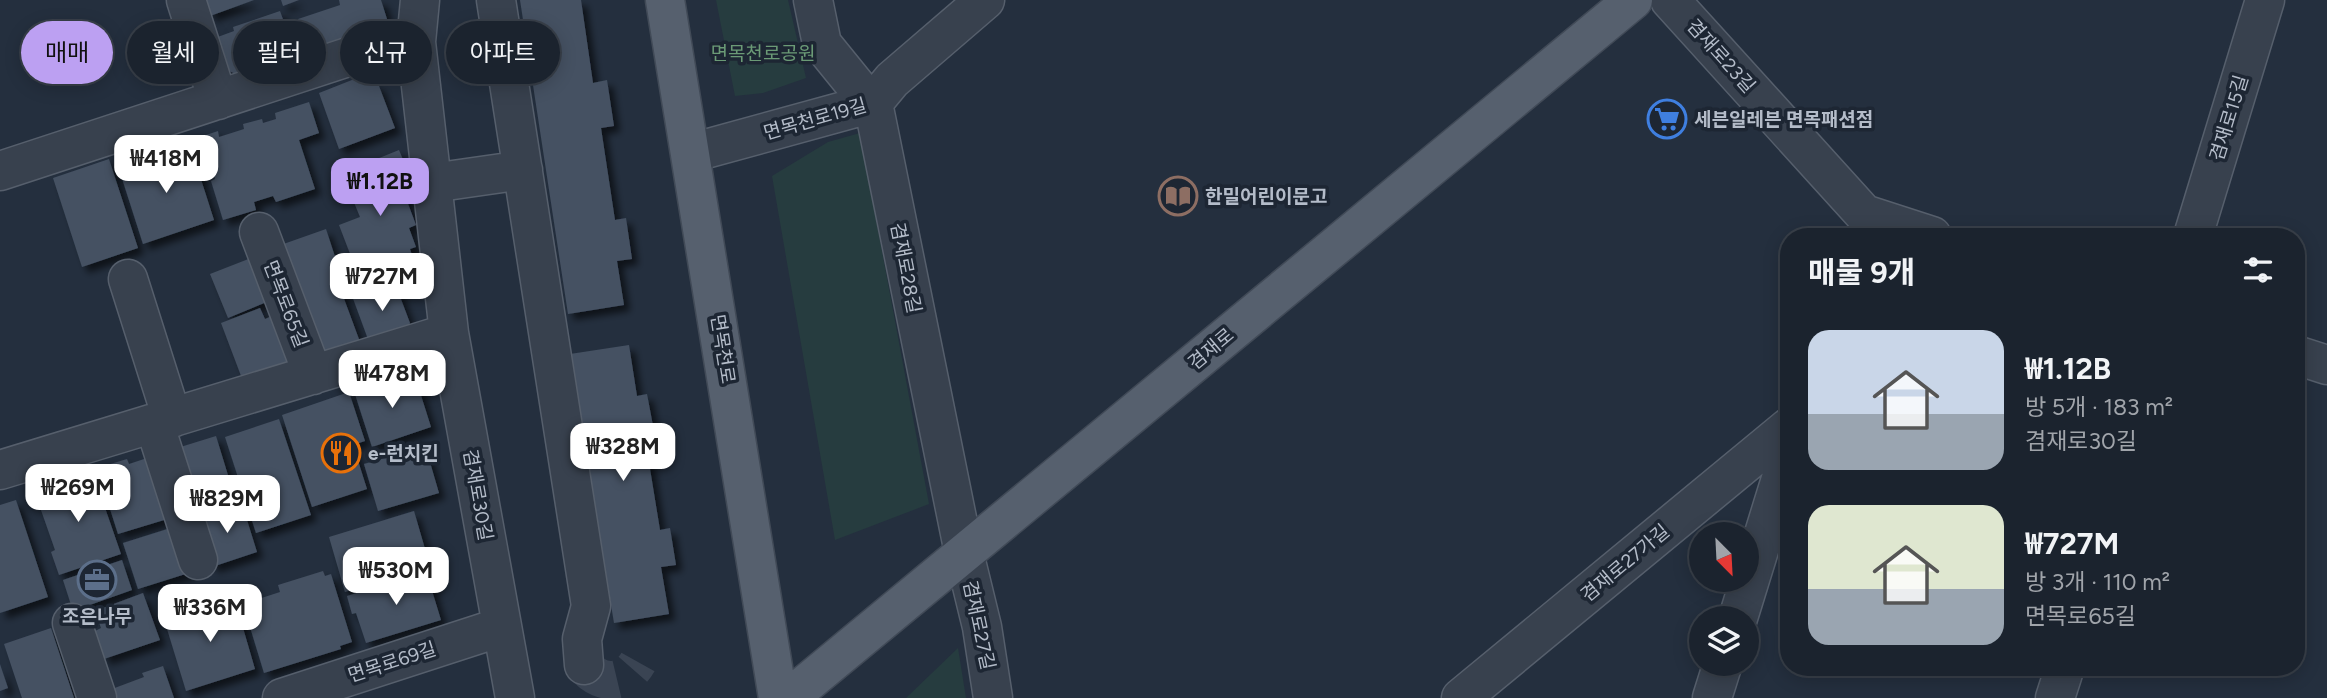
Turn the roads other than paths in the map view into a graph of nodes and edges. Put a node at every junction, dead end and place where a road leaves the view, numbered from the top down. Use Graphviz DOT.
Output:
graph roads {
  1 [pos="186,0"];
  2 [pos="496,0"];
  3 [pos="665,0"];
  4 [pos="813,0"];
  5 [pos="985,0"];
  6 [pos="1633,0"];
  7 [pos="1670,0"];
  8 [pos="2265,0"];
  9 [pos="418,18"];
  10 [pos="218,100"];
  11 [pos="873,103"];
  12 [pos="691,153"];
  13 [pos="523,170"];
  14 [pos="0,171"];
  15 [pos="432,183"];
  16 [pos="1861,225"];
  17 [pos="1880,228"];
  18 [pos="2195,228"];
  19 [pos="258,232"];
  20 [pos="128,279"];
  21 [pos="449,333"];
  22 [pos="2305,358"];
  23 [pos="2327,365"];
  24 [pos="313,375"];
  25 [pos="163,421"];
  26 [pos="1780,435"];
  27 [pos="0,470"];
  28 [pos="1780,482"];
  29 [pos="964,553"];
  30 [pos="198,560"];
  31 [pos="1742,606"];
  32 [pos="72,623"];
  33 [pos="501,627"];
  34 [pos="584,665"];
  35 [pos="1719,676"];
  36 [pos="2062,676"];
  37 [pos="97,698"];
  38 [pos="282,698"];
  39 [pos="515,698"];
  40 [pos="778,698"];
  41 [pos="789,698"];
  42 [pos="993,698"];
  43 [pos="1461,698"];
  44 [pos="1712,698"];
  45 [pos="2055,698"];
  1 -- 10 [label="street"];
  2 -- 13 [label="street"];
  3 -- 12 [label="main road, 면목천로"];
  4 -- 11 [label="street"];
  5 -- 11 [label="street, 면목천로19길"];
  6 -- 29 [label="main road, 겸재로"];
  7 -- 16 [label="street, 겸재로23길"];
  8 -- 18 [label="street, 겸재로15길"];
  9 -- 10 [label="street"];
  9 -- 15 [label="street, 겸재로30길"];
  10 -- 14 [label="street"];
  11 -- 12 [label="street, 면목천로19길"];
  11 -- 29 [label="street, 겸재로28길"];
  12 -- 40 [label="main road, 면목천로"];
  13 -- 15 [label="street"];
  13 -- 34 [label="street"];
  15 -- 21 [label="street, 겸재로30길"];
  16 -- 17 [label="street, 겸재로23길"];
  19 -- 24 [label="street, 면목로65길"];
  20 -- 25 [label="street"];
  21 -- 24 [label="street"];
  21 -- 33 [label="street, 겸재로30길"];
  22 -- 23 [label="street"];
  24 -- 25 [label="street"];
  25 -- 27 [label="street"];
  25 -- 30 [label="street"];
  26 -- 43 [label="street, 겸재로27가길"];
  28 -- 31 [label="street"];
  29 -- 41 [label="main road, 겸재로"];
  29 -- 42 [label="street, 겸재로27길"];
  32 -- 37 [label="street"];
  33 -- 38 [label="street, 면목로69길"];
  33 -- 39 [label="street, 겸재로30길"];
  35 -- 44 [label="street"];
  36 -- 45 [label="street"];
}
